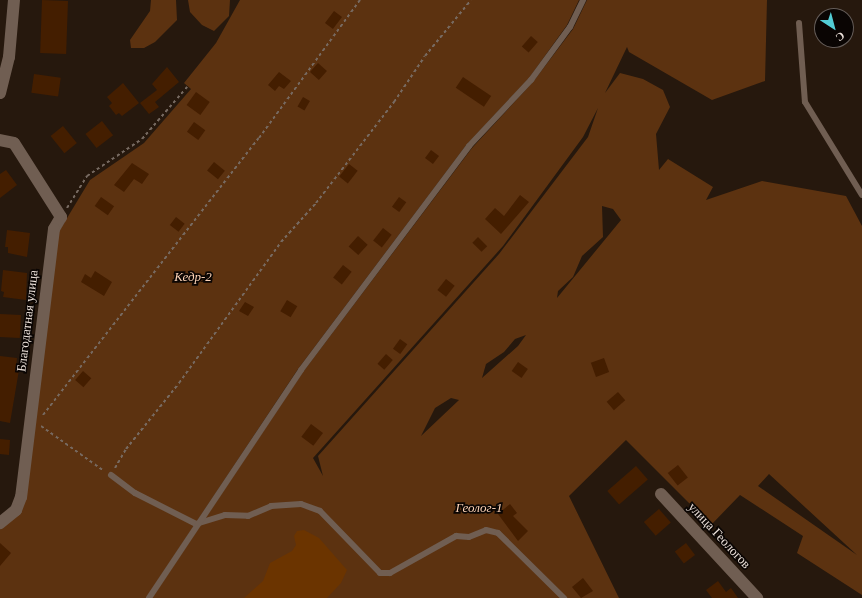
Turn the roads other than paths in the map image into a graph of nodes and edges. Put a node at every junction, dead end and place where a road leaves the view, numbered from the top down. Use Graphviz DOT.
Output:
graph roads {
  1 [pos="14,0"];
  2 [pos="583,0"];
  3 [pos="799,23"];
  4 [pos="0,93"];
  5 [pos="0,140"];
  6 [pos="862,195"];
  7 [pos="111,475"];
  8 [pos="661,494"];
  9 [pos="0,523"];
  10 [pos="196,524"];
  11 [pos="149,598"];
  12 [pos="564,598"];
  13 [pos="758,598"];
  1 -- 4 [label="street"];
  2 -- 10 [label="lane"];
  3 -- 6 [label="lane"];
  5 -- 9 [label="street, Благодатная улица"];
  7 -- 10 [label="lane"];
  8 -- 13 [label="street, улица Геологов"];
  10 -- 11 [label="lane"];
  10 -- 12 [label="lane"];
}
